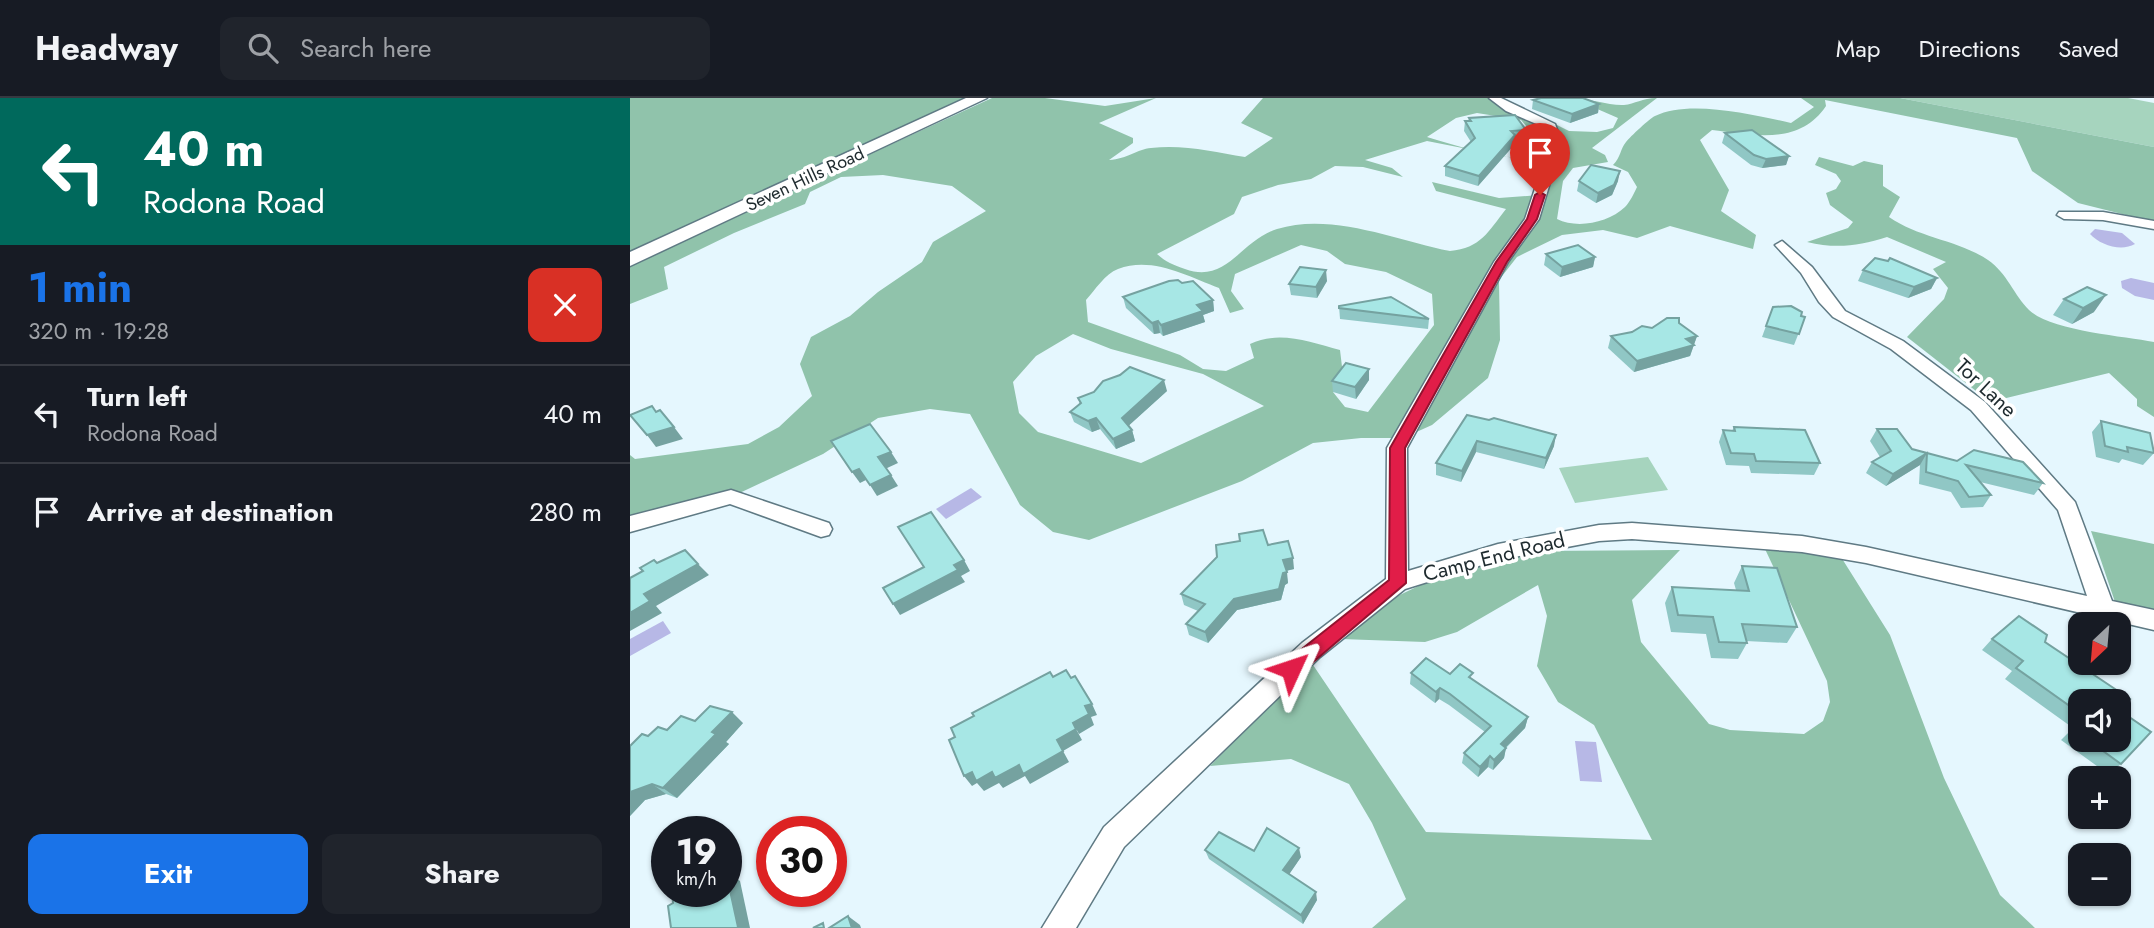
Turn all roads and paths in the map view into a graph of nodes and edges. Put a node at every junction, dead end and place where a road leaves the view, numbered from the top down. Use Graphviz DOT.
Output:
graph roads {
  1 [pos="979,98"];
  2 [pos="1494,98"];
  3 [pos="2064,215"];
  4 [pos="2154,225"];
  5 [pos="1782,245"];
  6 [pos="630,260"];
  7 [pos="630,524"];
  8 [pos="821,529"];
  9 [pos="1397,583"];
  10 [pos="2103,610"];
  11 [pos="2154,620"];
  12 [pos="1058,928"];
  1 -- 6 [label="main road, Seven Hills Road"];
  2 -- 9 [label="street"];
  3 -- 4 [label="street"];
  5 -- 10 [label="street, Tor Lane"];
  7 -- 8 [label="street"];
  9 -- 10 [label="street, Camp End Road"];
  9 -- 12 [label="street, Camp End Road"];
  10 -- 11 [label="street, Camp End Road"];
}
